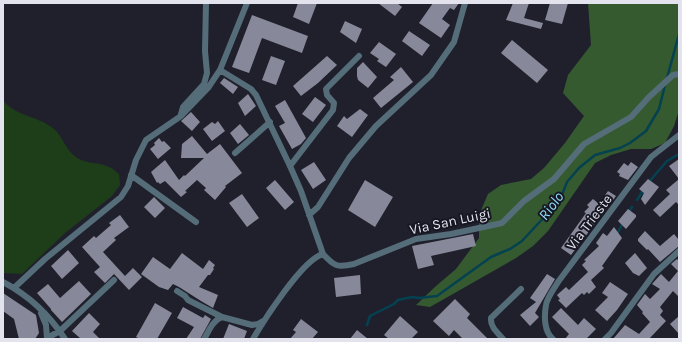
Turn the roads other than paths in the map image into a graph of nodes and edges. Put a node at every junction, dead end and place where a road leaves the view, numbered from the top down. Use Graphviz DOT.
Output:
graph roads {
  1 [pos="206,3"];
  2 [pos="247,3"];
  3 [pos="465,3"];
  4 [pos="359,56"];
  5 [pos="220,70"];
  6 [pos="679,74"];
  7 [pos="181,116"];
  8 [pos="270,122"];
  9 [pos="679,135"];
  10 [pos="235,153"];
  11 [pos="290,166"];
  12 [pos="131,176"];
  13 [pos="309,215"];
  14 [pos="196,222"];
  15 [pos="679,251"];
  16 [pos="323,254"];
  17 [pos="114,280"];
  18 [pos="3,282"];
  19 [pos="14,288"];
  20 [pos="521,289"];
  21 [pos="177,291"];
  22 [pos="39,308"];
  23 [pos="222,317"];
  24 [pos="264,320"];
  25 [pos="252,325"];
  26 [pos="60,331"];
  27 [pos="47,338"];
  28 [pos="254,338"];
  29 [pos="550,338"];
  30 [pos="65,339"];
  31 [pos="204,339"];
  32 [pos="503,339"];
  33 [pos="605,339"];
  1 -- 7 [label="street"];
  2 -- 5 [label="street"];
  3 -- 13 [label="street"];
  4 -- 11 [label="street"];
  5 -- 7 [label="street"];
  5 -- 8 [label="street"];
  6 -- 16 [label="street, Via San Luigi"];
  7 -- 12 [label="street"];
  8 -- 10 [label="street"];
  8 -- 11 [label="street"];
  9 -- 29 [label="street, Via Trieste"];
  11 -- 13 [label="street"];
  12 -- 14 [label="street"];
  12 -- 19 [label="street"];
  13 -- 16 [label="street"];
  15 -- 33 [label="street"];
  16 -- 24 [label="street"];
  17 -- 26 [label="street"];
  18 -- 19 [label="street"];
  19 -- 22 [label="street"];
  20 -- 32 [label="street"];
  21 -- 23 [label="street"];
  22 -- 26 [label="street"];
  22 -- 27 [label="street"];
  23 -- 25 [label="street"];
  23 -- 31 [label="street"];
  24 -- 25 [label="street"];
  24 -- 28 [label="street"];
  25 -- 28 [label="street"];
  26 -- 27 [label="street"];
  26 -- 30 [label="street"];
}
